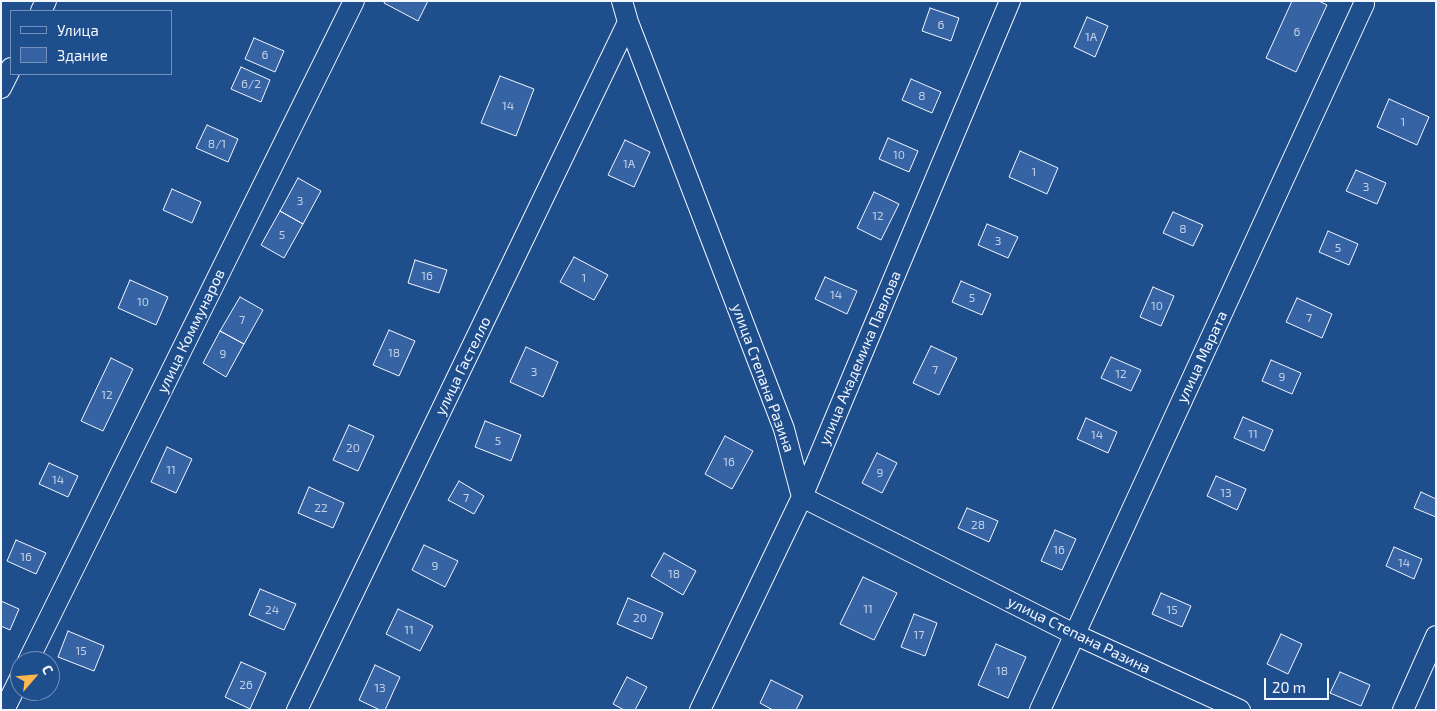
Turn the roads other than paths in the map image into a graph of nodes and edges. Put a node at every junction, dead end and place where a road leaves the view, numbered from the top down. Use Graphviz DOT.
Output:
graph roads {
  1 [pos="354,1"];
  2 [pos="622,1"];
  3 [pos="1010,1"];
  4 [pos="1364,4"];
  5 [pos="628,22"];
  6 [pos="10,70"];
  7 [pos="1,88"];
  8 [pos="802,497"];
  9 [pos="1074,634"];
  10 [pos="1436,636"];
  11 [pos="33,651"];
  12 [pos="10,698"];
  13 [pos="4,710"];
  14 [pos="297,710"];
  15 [pos="700,710"];
  16 [pos="1040,710"];
  17 [pos="1240,710"];
  18 [pos="1403,710"];
  1 -- 11 [label="street, улица Коммунаров"];
  2 -- 5 [label="street, улица Степана Разина"];
  3 -- 8 [label="street, улица Академика Павлова"];
  4 -- 9 [label="street, улица Марата"];
  5 -- 8 [label="street, улица Степана Разина"];
  5 -- 14 [label="street, улица Гастелло"];
  6 -- 7 [label="street"];
  8 -- 9 [label="street, улица Степана Разина"];
  8 -- 15 [label="street, улица Академика Павлова"];
  9 -- 16 [label="street, улица Марата"];
  9 -- 17 [label="street, улица Степана Разина"];
  10 -- 18 [label="street"];
  12 -- 13 [label="street"];
}
